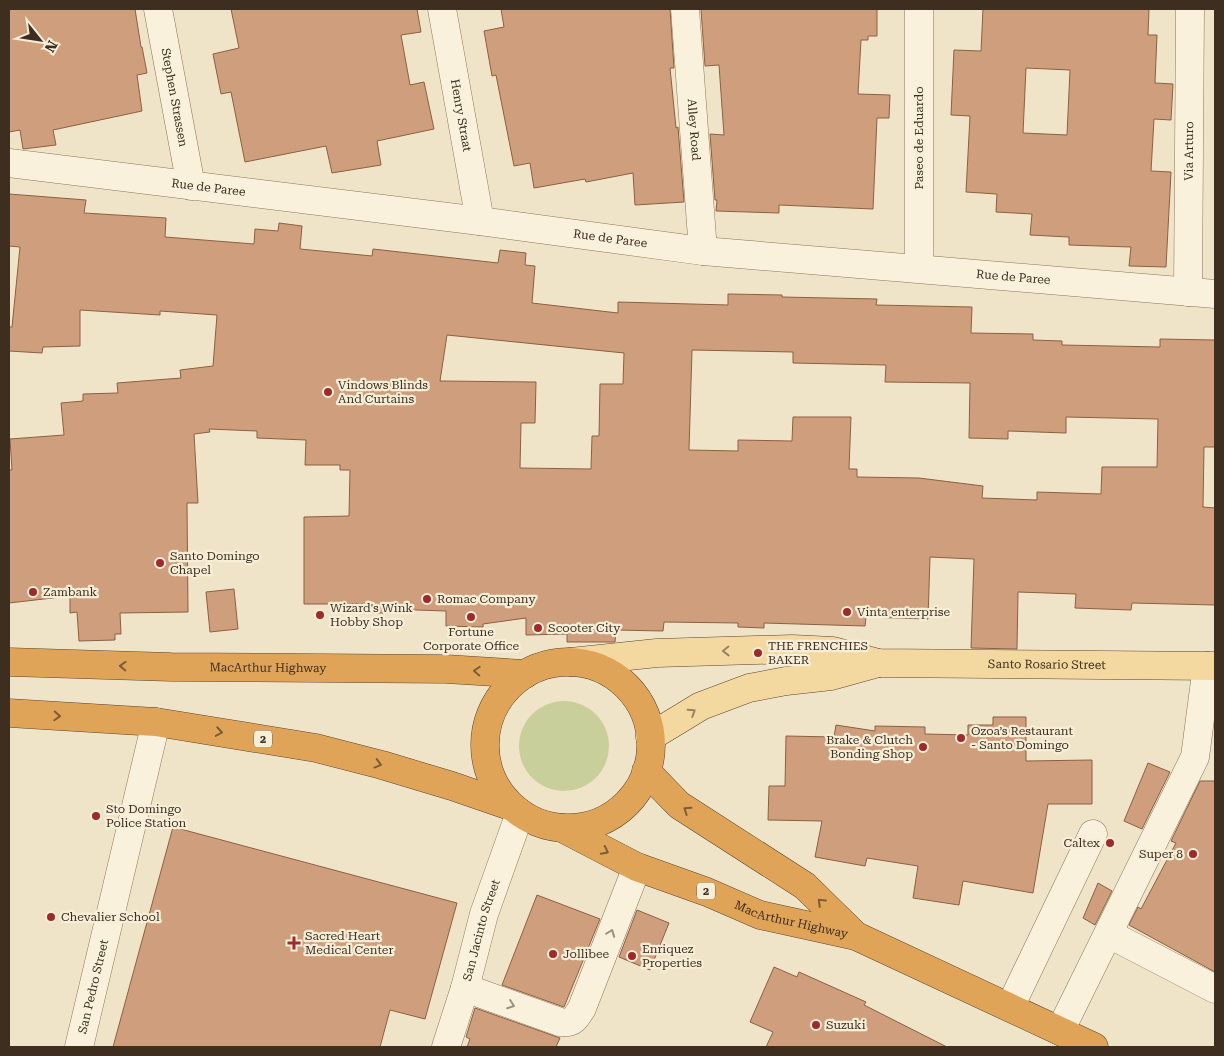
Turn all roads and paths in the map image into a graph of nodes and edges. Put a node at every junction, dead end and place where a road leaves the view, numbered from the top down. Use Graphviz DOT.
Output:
graph roads {
  1 [pos="158,9"];
  2 [pos="442,9"];
  3 [pos="684,9"];
  4 [pos="919,9"];
  5 [pos="1190,9"];
  6 [pos="9,163"];
  7 [pos="191,186"];
  8 [pos="480,221"];
  9 [pos="703,250"];
  10 [pos="919,268"];
  11 [pos="1188,292"];
  12 [pos="1215,294"];
  13 [pos="9,662"];
  14 [pos="570,662"];
  15 [pos="878,663"];
  16 [pos="1211,666"];
  17 [pos="526,674"];
  18 [pos="9,713"];
  19 [pos="156,722"];
  20 [pos="650,737"];
  21 [pos="1205,757"];
  22 [pos="646,771"];
  23 [pos="515,810"];
  24 [pos="562,828"];
  25 [pos="1093,834"];
  26 [pos="637,867"];
  27 [pos="1109,934"];
  28 [pos="856,936"];
  29 [pos="465,988"];
  30 [pos="1215,989"];
  31 [pos="1010,1007"];
  32 [pos="1060,1032"];
  33 [pos="79,1047"];
  34 [pos="446,1047"];
  35 [pos="1094,1047"];
  1 -- 7 [label="street, Stephen Strassen"];
  2 -- 8 [label="street, Henry Straat"];
  3 -- 9 [label="street, Alley Road"];
  4 -- 10 [label="street, Paseo de Eduardo"];
  5 -- 11 [label="street, Via Arturo"];
  6 -- 7 [label="street, Rue de Paree"];
  7 -- 8 [label="street, Rue de Paree"];
  8 -- 9 [label="street, Rue de Paree"];
  9 -- 10 [label="street, Rue de Paree"];
  10 -- 11 [label="street, Rue de Paree"];
  11 -- 12 [label="street, Rue de Paree"];
  17 -- 13 [label="highway, MacArthur Highway / 2, one-way"];
  15 -- 14 [label="main road, Santo Rosario Street, one-way"];
  14 -- 17 [label="highway, 2"];
  14 -- 20 [label="highway, 2"];
  15 -- 16 [label="main road, Santo Rosario Street"];
  20 -- 15 [label="main road, Santo Rosario Street, one-way"];
  16 -- 21 [label="street"];
  17 -- 23 [label="highway, 2"];
  18 -- 19 [label="highway, 2, one-way"];
  19 -- 23 [label="highway, 2, one-way"];
  19 -- 33 [label="street, San Pedro Street"];
  20 -- 22 [label="highway, 2"];
  21 -- 27 [label="street"];
  22 -- 24 [label="highway, 2"];
  28 -- 22 [label="highway, MacArthur Highway / 2, one-way"];
  23 -- 24 [label="highway, 2"];
  23 -- 29 [label="street, San Jacinto Street"];
  24 -- 26 [label="highway, MacArthur Highway / 2, one-way"];
  25 -- 31 [label="street"];
  26 -- 28 [label="highway, MacArthur Highway / 2"];
  29 -- 26 [label="street, one-way"];
  27 -- 30 [label="street"];
  27 -- 32 [label="street"];
  28 -- 31 [label="highway, MacArthur Highway / 2"];
  29 -- 34 [label="street, San Jacinto Street"];
  31 -- 32 [label="highway, MacArthur Highway / 2"];
  32 -- 35 [label="highway, MacArthur Highway / 2"];
}
